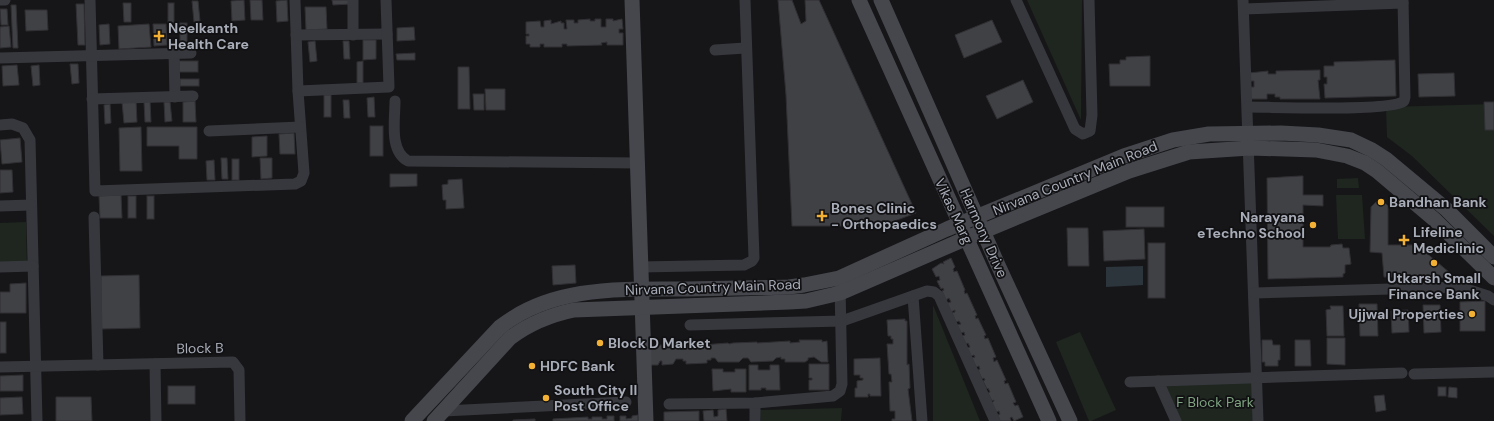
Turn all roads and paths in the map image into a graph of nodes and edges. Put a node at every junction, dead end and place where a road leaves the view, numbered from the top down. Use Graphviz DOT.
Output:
graph roads {
  1 [pos="0,0"];
  2 [pos="5,0"];
  3 [pos="90,0"];
  4 [pos="295,0"];
  5 [pos="353,0"];
  6 [pos="386,0"];
  7 [pos="632,0"];
  8 [pos="745,0"];
  9 [pos="859,0"];
  10 [pos="881,0"];
  11 [pos="1016,0"];
  12 [pos="1089,0"];
  13 [pos="1403,1"];
  14 [pos="1244,5"];
  15 [pos="387,34"];
  16 [pos="296,35"];
  17 [pos="353,35"];
  18 [pos="900,44"];
  19 [pos="745,48"];
  20 [pos="715,50"];
  21 [pos="882,52"];
  22 [pos="191,53"];
  23 [pos="174,54"];
  24 [pos="92,55"];
  25 [pos="0,58"];
  26 [pos="298,91"];
  27 [pos="193,96"];
  28 [pos="175,97"];
  29 [pos="92,99"];
  30 [pos="395,102"];
  31 [pos="1248,107"];
  32 [pos="0,125"];
  33 [pos="300,127"];
  34 [pos="209,131"];
  35 [pos="1249,133"];
  36 [pos="1250,148"];
  37 [pos="639,163"];
  38 [pos="31,205"];
  39 [pos="0,206"];
  40 [pos="94,217"];
  41 [pos="977,218"];
  42 [pos="960,224"];
  43 [pos="983,232"];
  44 [pos="967,238"];
  45 [pos="1494,257"];
  46 [pos="33,266"];
  47 [pos="0,267"];
  48 [pos="641,267"];
  49 [pos="839,278"];
  50 [pos="1494,278"];
  51 [pos="641,289"];
  52 [pos="840,293"];
  53 [pos="1254,293"];
  54 [pos="913,296"];
  55 [pos="1494,300"];
  56 [pos="642,307"];
  57 [pos="842,321"];
  58 [pos="690,325"];
  59 [pos="155,364"];
  60 [pos="98,365"];
  61 [pos="36,366"];
  62 [pos="0,367"];
  63 [pos="1494,372"];
  64 [pos="1402,373"];
  65 [pos="1414,374"];
  66 [pos="1257,378"];
  67 [pos="1158,381"];
  68 [pos="1130,382"];
  69 [pos="626,402"];
  70 [pos="755,403"];
  71 [pos="669,404"];
  72 [pos="439,416"];
  73 [pos="37,421"];
  74 [pos="156,421"];
  75 [pos="240,421"];
  76 [pos="412,421"];
  77 [pos="646,421"];
  78 [pos="755,421"];
  79 [pos="922,421"];
  80 [pos="995,421"];
  81 [pos="1050,421"];
  82 [pos="1070,421"];
  83 [pos="1176,421"];
  84 [pos="1258,421"];
  1 -- 2 [label="street"];
  3 -- 24 [label="street"];
  4 -- 16 [label="street"];
  5 -- 17 [label="street"];
  6 -- 15 [label="street"];
  7 -- 37 [label="street"];
  8 -- 19 [label="street"];
  9 -- 21 [label="street, Vikas Marg"];
  10 -- 18 [label="street, Harmony Drive"];
  11 -- 12 [label="street"];
  13 -- 14 [label="street"];
  13 -- 31 [label="street"];
  14 -- 31 [label="street"];
  15 -- 17 [label="street"];
  15 -- 26 [label="street"];
  16 -- 17 [label="street"];
  16 -- 26 [label="street"];
  18 -- 21 [label="street"];
  18 -- 41 [label="street, Harmony Drive"];
  19 -- 20 [label="street"];
  19 -- 48 [label="street"];
  21 -- 42 [label="street, Vikas Marg"];
  22 -- 23 [label="street"];
  23 -- 24 [label="street"];
  23 -- 28 [label="street"];
  24 -- 25 [label="street"];
  24 -- 29 [label="street"];
  26 -- 33 [label="street"];
  27 -- 28 [label="street"];
  28 -- 29 [label="street"];
  29 -- 33 [label="street"];
  30 -- 37 [label="street"];
  31 -- 35 [label="street"];
  32 -- 38 [label="street"];
  33 -- 34 [label="street"];
  35 -- 36 [label="street"];
  35 -- 41 [label="street, Nirvana Country Main Road"];
  35 -- 45 [label="street, Nirvana Country Main Road"];
  36 -- 43 [label="street, Nirvana Country Main Road"];
  36 -- 50 [label="street, Nirvana Country Main Road"];
  36 -- 53 [label="street"];
  37 -- 48 [label="street"];
  38 -- 39 [label="street"];
  38 -- 46 [label="street"];
  40 -- 60 [label="street"];
  41 -- 42 [label="street, Nirvana Country Main Road"];
  41 -- 43 [label="street, Harmony Drive"];
  42 -- 44 [label="street, Vikas Marg"];
  42 -- 49 [label="street, Nirvana Country Main Road"];
  43 -- 44 [label="street, Nirvana Country Main Road"];
  43 -- 82 [label="street, Harmony Drive"];
  44 -- 52 [label="street, Nirvana Country Main Road"];
  44 -- 81 [label="street, Vikas Marg"];
  46 -- 47 [label="street"];
  46 -- 61 [label="street"];
  48 -- 51 [label="street"];
  49 -- 51 [label="street, Nirvana Country Main Road"];
  49 -- 52 [label="street"];
  51 -- 56 [label="street"];
  51 -- 76 [label="street, Nirvana Country Main Road"];
  52 -- 56 [label="street, Nirvana Country Main Road"];
  52 -- 57 [label="street"];
  53 -- 55 [label="street"];
  53 -- 66 [label="street"];
  54 -- 57 [label="street"];
  54 -- 79 [label="street"];
  54 -- 80 [label="street"];
  56 -- 72 [label="street, Nirvana Country Main Road"];
  56 -- 77 [label="street"];
  57 -- 58 [label="street"];
  57 -- 70 [label="street"];
  59 -- 60 [label="street, Block B"];
  59 -- 74 [label="street"];
  59 -- 75 [label="street, Block B"];
  60 -- 61 [label="street, Block B"];
  61 -- 62 [label="street, Block B"];
  61 -- 73 [label="street"];
  63 -- 65 [label="street"];
  64 -- 66 [label="street"];
  66 -- 67 [label="street"];
  66 -- 84 [label="street"];
  67 -- 68 [label="street"];
  67 -- 83 [label="street"];
  69 -- 72 [label="street"];
  70 -- 71 [label="street"];
  70 -- 78 [label="street"];
}
